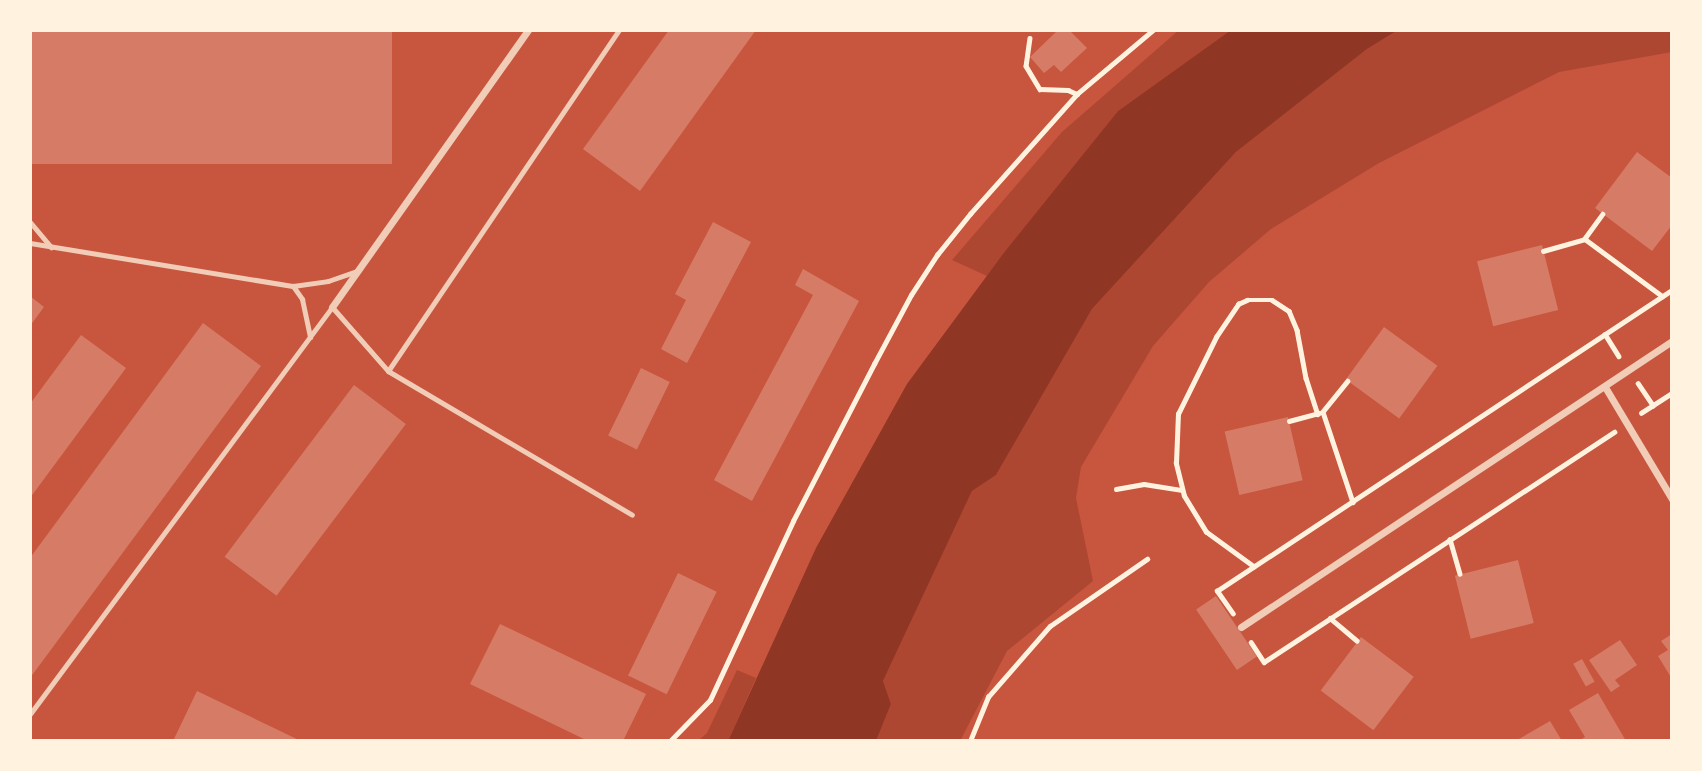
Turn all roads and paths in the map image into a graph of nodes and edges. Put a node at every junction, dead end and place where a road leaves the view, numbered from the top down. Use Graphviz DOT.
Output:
graph roads {
  1 [pos="528,30"];
  2 [pos="619,30"];
  3 [pos="1153,30"];
  4 [pos="1030,38"];
  5 [pos="1077,94"];
  6 [pos="1602,214"];
  7 [pos="30,222"];
  8 [pos="1585,239"];
  9 [pos="30,243"];
  10 [pos="51,247"];
  11 [pos="1543,251"];
  12 [pos="357,271"];
  13 [pos="293,286"];
  14 [pos="1672,290"];
  15 [pos="1662,296"];
  16 [pos="332,307"];
  17 [pos="310,337"];
  18 [pos="1672,341"];
  19 [pos="388,371"];
  20 [pos="1348,381"];
  21 [pos="1605,387"];
  22 [pos="1672,393"];
  23 [pos="1320,413"];
  24 [pos="1289,421"];
  25 [pos="1627,423"];
  26 [pos="1116,489"];
  27 [pos="1182,490"];
  28 [pos="1672,499"];
  29 [pos="1353,502"];
  30 [pos="632,514"];
  31 [pos="1450,539"];
  32 [pos="1147,559"];
  33 [pos="1254,567"];
  34 [pos="1460,574"];
  35 [pos="1330,618"];
  36 [pos="1241,627"];
  37 [pos="1357,641"];
  38 [pos="30,714"];
  39 [pos="670,741"];
  40 [pos="970,741"];
  1 -- 12 [label="street"];
  2 -- 19 [label="lane"];
  3 -- 5 [label="path"];
  4 -- 5 [label="path"];
  5 -- 39 [label="path"];
  6 -- 8 [label="path"];
  7 -- 10 [label="lane"];
  8 -- 11 [label="path"];
  8 -- 15 [label="path"];
  9 -- 10 [label="lane"];
  10 -- 13 [label="lane"];
  12 -- 13 [label="lane"];
  12 -- 16 [label="street"];
  13 -- 17 [label="lane"];
  14 -- 15 [label="path"];
  15 -- 29 [label="path"];
  16 -- 17 [label="lane"];
  16 -- 19 [label="lane"];
  17 -- 38 [label="lane"];
  18 -- 21 [label="street"];
  19 -- 30 [label="lane"];
  20 -- 23 [label="path"];
  21 -- 25 [label="street"];
  21 -- 36 [label="street"];
  22 -- 25 [label="path"];
  23 -- 24 [label="path"];
  23 -- 27 [label="path"];
  23 -- 29 [label="path"];
  25 -- 28 [label="street"];
  25 -- 31 [label="path"];
  26 -- 27 [label="path"];
  27 -- 33 [label="path"];
  29 -- 33 [label="path"];
  31 -- 34 [label="path"];
  31 -- 35 [label="path"];
  32 -- 40 [label="path"];
  33 -- 36 [label="path"];
  35 -- 36 [label="path"];
  35 -- 37 [label="path"];
}
